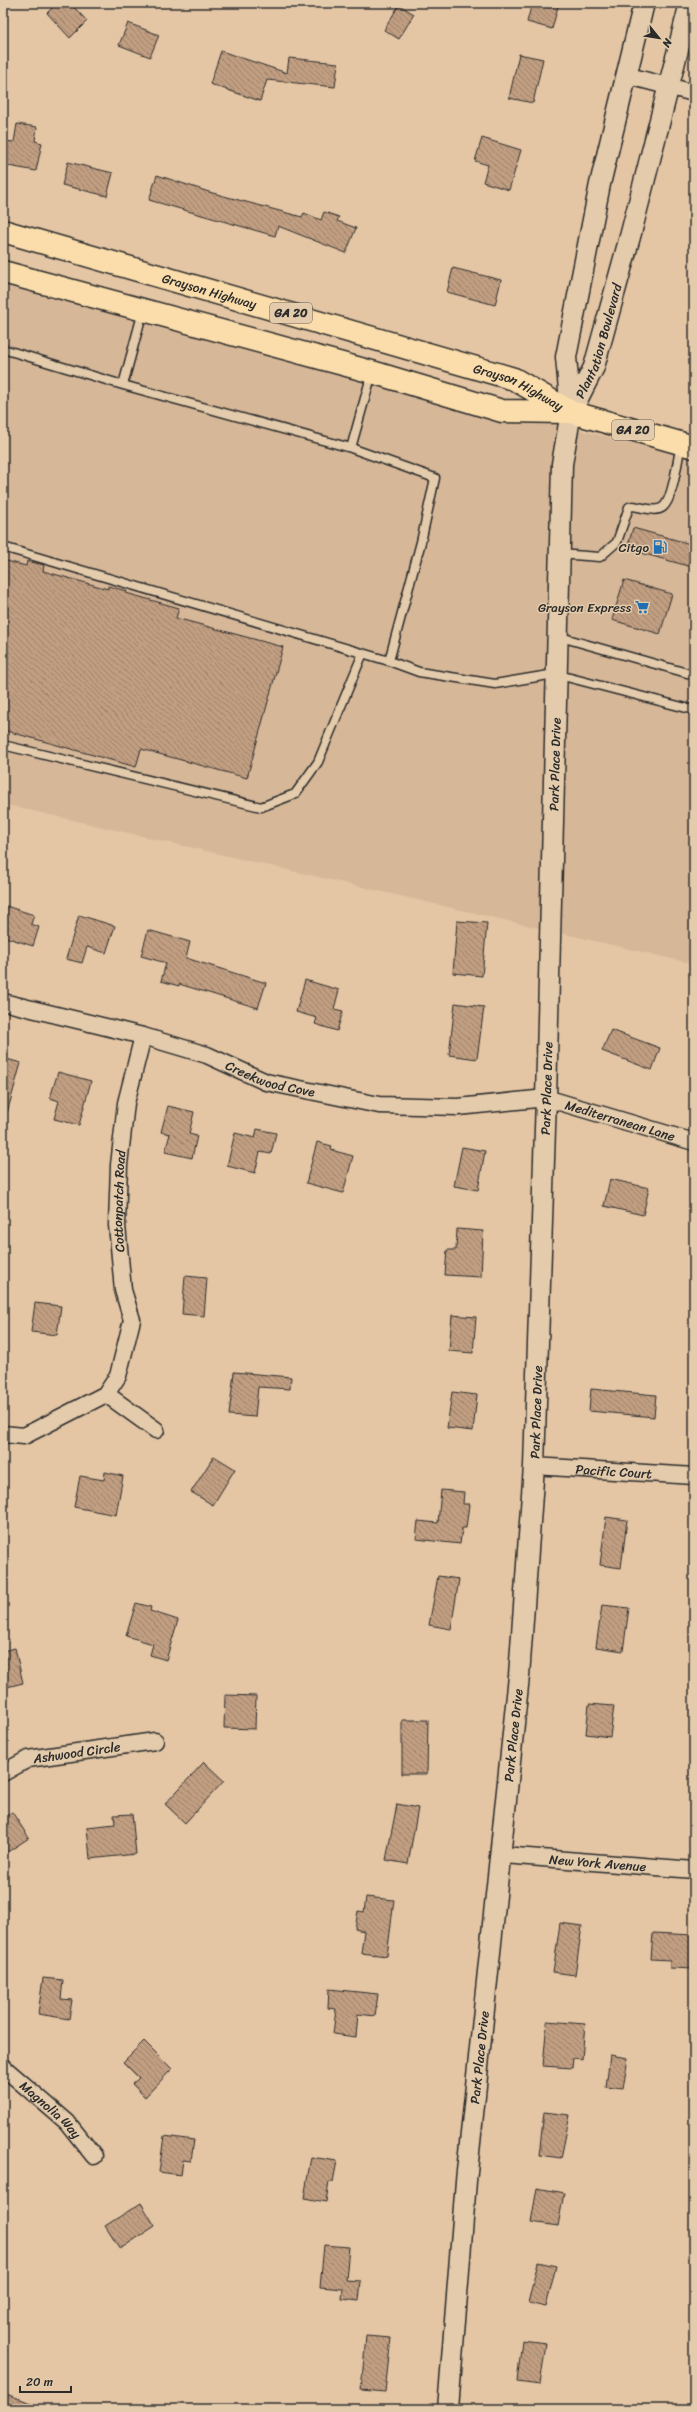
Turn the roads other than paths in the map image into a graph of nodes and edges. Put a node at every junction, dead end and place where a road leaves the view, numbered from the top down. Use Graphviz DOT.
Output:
graph roads {
  1 [pos="644,3"];
  2 [pos="690,3"];
  3 [pos="625,75"];
  4 [pos="669,86"];
  5 [pos="694,93"];
  6 [pos="3,231"];
  7 [pos="3,272"];
  8 [pos="144,310"];
  9 [pos="3,349"];
  10 [pos="372,372"];
  11 [pos="123,385"];
  12 [pos="571,412"];
  13 [pos="688,445"];
  14 [pos="351,448"];
  15 [pos="3,547"];
  16 [pos="558,554"];
  17 [pos="556,636"];
  18 [pos="363,653"];
  19 [pos="389,661"];
  20 [pos="555,674"];
  21 [pos="694,675"];
  22 [pos="694,710"];
  23 [pos="3,745"];
  24 [pos="3,1002"];
  25 [pos="143,1036"];
  26 [pos="546,1098"];
  27 [pos="694,1142"];
  28 [pos="106,1394"];
  29 [pos="156,1430"];
  30 [pos="3,1434"];
  31 [pos="534,1466"];
  32 [pos="694,1476"];
  33 [pos="155,1741"];
  34 [pos="3,1773"];
  35 [pos="502,1855"];
  36 [pos="694,1870"];
  37 [pos="3,2067"];
  38 [pos="94,2156"];
  39 [pos="448,2409"];
  1 -- 3 [label="street, Plantation Boulevard"];
  2 -- 4 [label="street, Plantation Boulevard"];
  3 -- 4 [label="street"];
  3 -- 12 [label="street, Plantation Boulevard"];
  4 -- 5 [label="street"];
  4 -- 12 [label="street, Plantation Boulevard"];
  6 -- 12 [label="main road, Grayson Highway / GA 20"];
  7 -- 8 [label="main road, Grayson Highway / GA 20"];
  8 -- 10 [label="main road, Grayson Highway / GA 20"];
  8 -- 11 [label="lane"];
  9 -- 11 [label="lane"];
  10 -- 12 [label="main road, Grayson Highway / GA 20"];
  10 -- 14 [label="lane"];
  11 -- 14 [label="lane"];
  12 -- 13 [label="main road, Grayson Highway / GA 20"];
  12 -- 16 [label="street, Park Place Drive"];
  13 -- 16 [label="lane"];
  14 -- 19 [label="lane"];
  15 -- 18 [label="lane"];
  16 -- 17 [label="street, Park Place Drive"];
  17 -- 20 [label="street, Park Place Drive"];
  17 -- 21 [label="lane"];
  18 -- 19 [label="lane"];
  18 -- 23 [label="lane"];
  19 -- 20 [label="lane"];
  20 -- 22 [label="lane"];
  20 -- 26 [label="street, Park Place Drive"];
  24 -- 25 [label="street, Creekwood Cove"];
  25 -- 26 [label="street, Creekwood Cove"];
  25 -- 28 [label="street, Cottonpatch Road"];
  26 -- 27 [label="street, Mediterranean Lane"];
  26 -- 31 [label="street, Park Place Drive"];
  28 -- 29 [label="street"];
  28 -- 30 [label="street, Cottonpatch Road"];
  31 -- 32 [label="street, Pacific Court"];
  31 -- 35 [label="street, Park Place Drive"];
  33 -- 34 [label="street, Ashwood Circle"];
  35 -- 36 [label="street, New York Avenue"];
  35 -- 39 [label="street, Park Place Drive"];
  37 -- 38 [label="street, Magnolia Way"];
}
